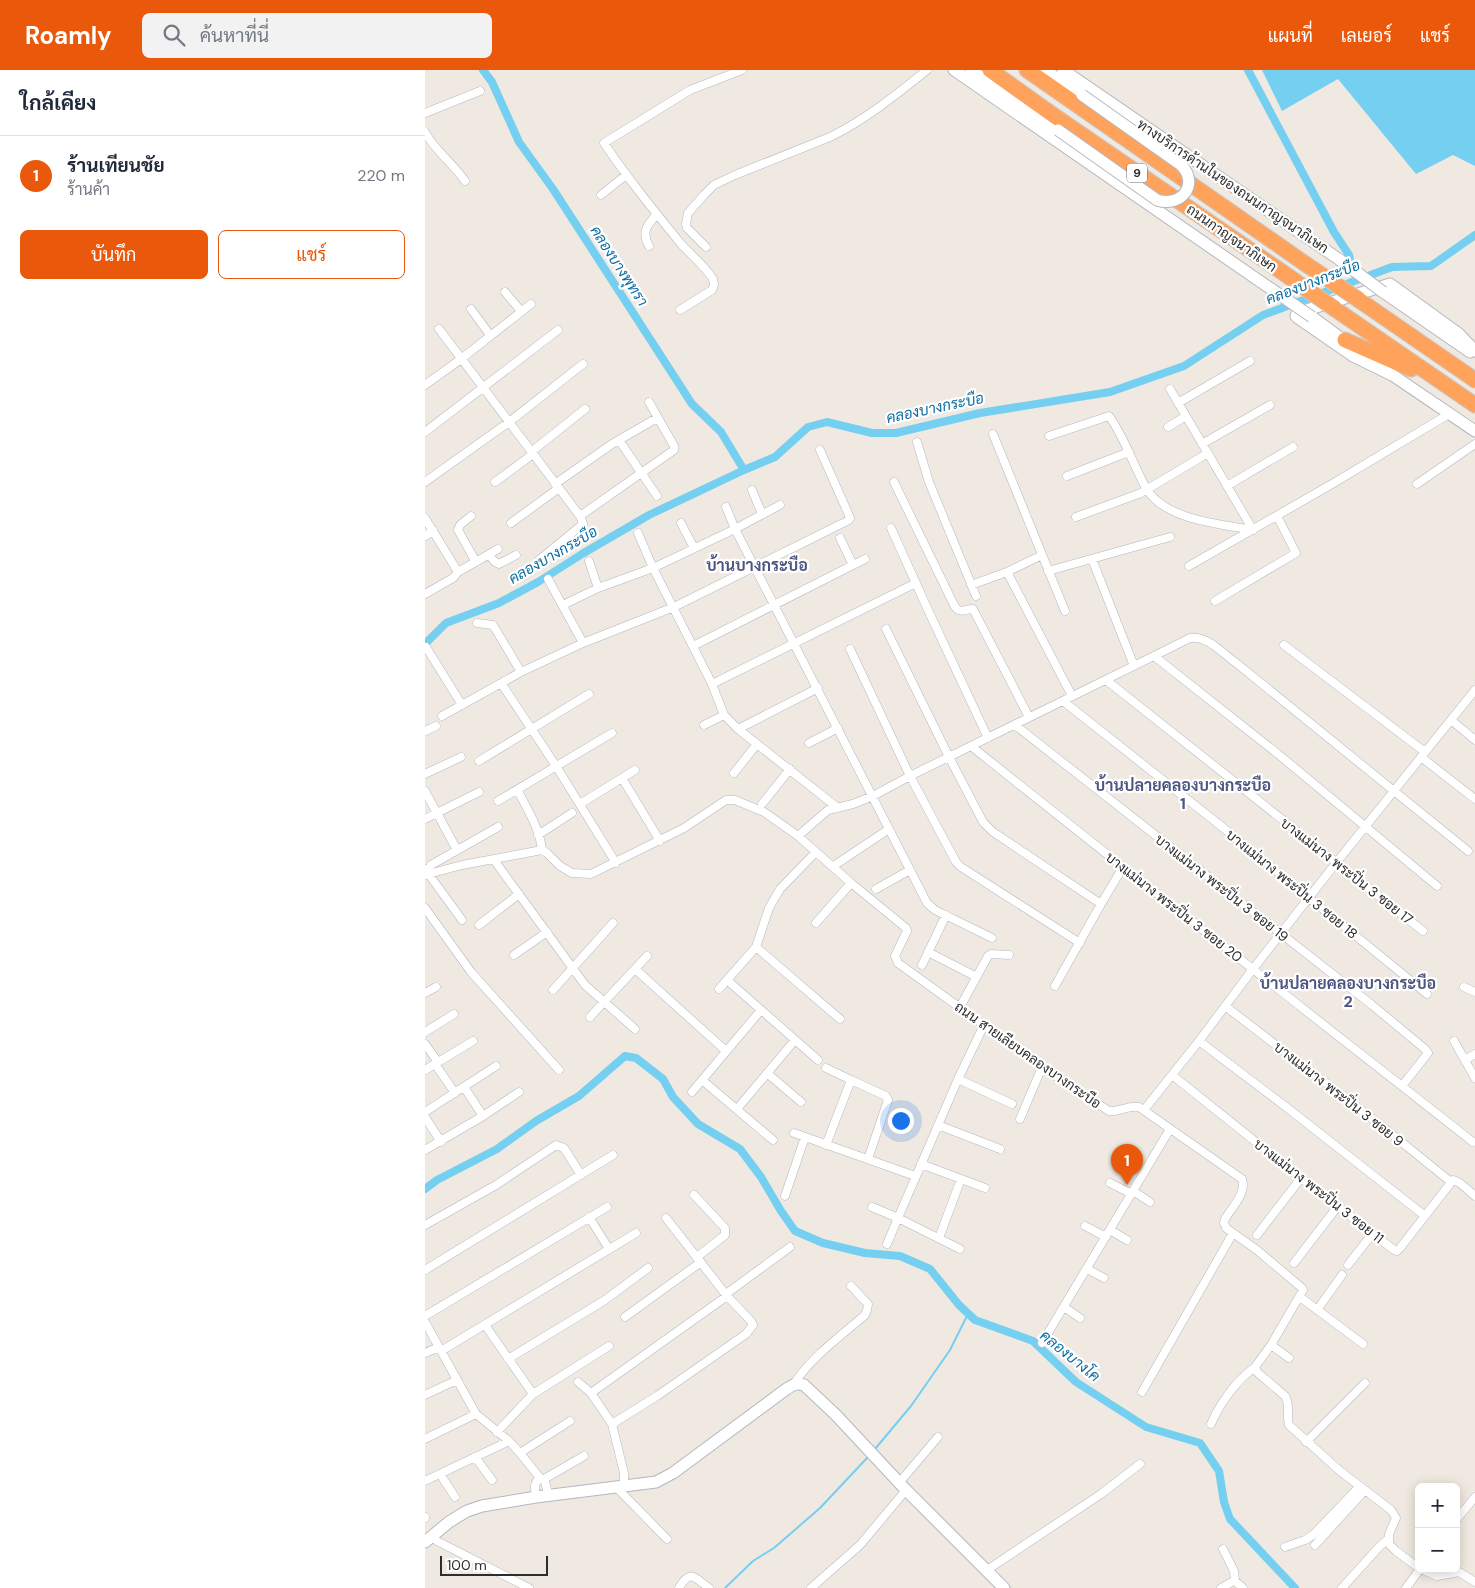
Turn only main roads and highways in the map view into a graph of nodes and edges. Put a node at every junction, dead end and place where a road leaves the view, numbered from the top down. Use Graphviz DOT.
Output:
graph roads {
  1 [pos="955,70"];
  2 [pos="971,70"];
  3 [pos="990,70"];
  4 [pos="1027,70"];
  5 [pos="1045,70"];
  6 [pos="1063,70"];
  7 [pos="1345,340"];
  8 [pos="1474,350"];
  9 [pos="1392,375"];
  10 [pos="1475,380"];
  11 [pos="1442,383"];
  12 [pos="1475,406"];
  13 [pos="1475,431"];
  14 [pos="429,1539"];
  15 [pos="1004,1588"];
  1 -- 7 [label="main road, bridge"];
  2 -- 5 [label="main road, bridge"];
  3 -- 11 [label="highway, ถนนกาญจนาภิเษก / 9, bridge"];
  4 -- 10 [label="highway, ถนนกาญจนาภิเษก / 9, bridge"];
  6 -- 8 [label="main road, ทางบริการด้านในของถนนกาญจนาภิเษก, bridge"];
  7 -- 9 [label="main road"];
  7 -- 11 [label="highway"];
  8 -- 9 [label="main road"];
  9 -- 13 [label="main road"];
  11 -- 12 [label="highway, ถนนกาญจนาภิเษก / 9"];
  14 -- 15 [label="main road"];
}
